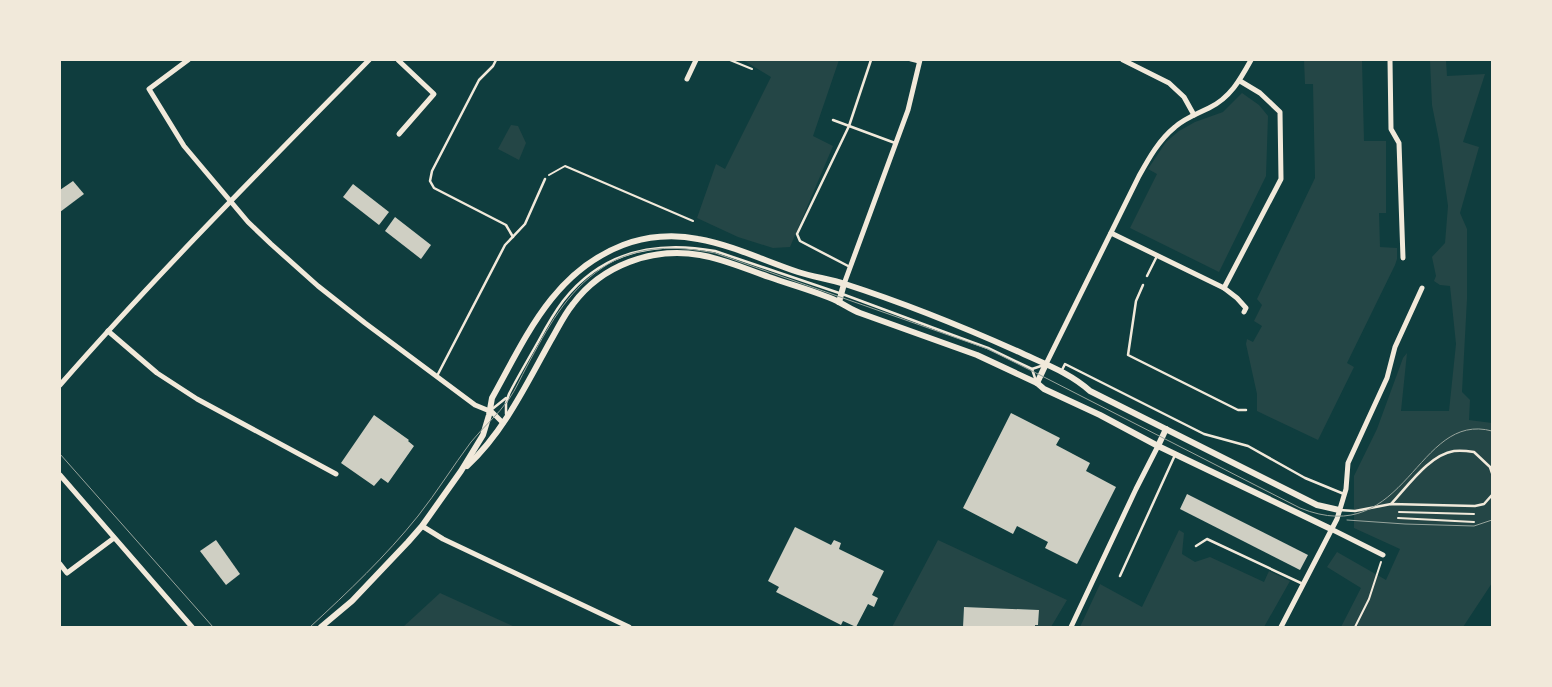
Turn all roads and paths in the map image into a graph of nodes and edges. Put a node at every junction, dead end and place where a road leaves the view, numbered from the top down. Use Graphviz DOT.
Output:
graph roads {
  1 [pos="188,60"];
  2 [pos="369,60"];
  3 [pos="398,60"];
  4 [pos="496,60"];
  5 [pos="696,60"];
  6 [pos="730,60"];
  7 [pos="871,60"];
  8 [pos="910,60"];
  9 [pos="1123,60"];
  10 [pos="1251,60"];
  11 [pos="1390,60"];
  12 [pos="920,61"];
  13 [pos="752,69"];
  14 [pos="687,79"];
  15 [pos="1240,81"];
  16 [pos="1194,114"];
  17 [pos="833,120"];
  18 [pos="849,126"];
  19 [pos="399,134"];
  20 [pos="895,143"];
  21 [pos="545,179"];
  22 [pos="230,201"];
  23 [pos="692,221"];
  24 [pos="1111,233"];
  25 [pos="513,237"];
  26 [pos="1157,256"];
  27 [pos="1403,258"];
  28 [pos="850,266"];
  29 [pos="1147,276"];
  30 [pos="844,284"];
  31 [pos="1143,285"];
  32 [pos="1224,288"];
  33 [pos="1422,288"];
  34 [pos="841,293"];
  35 [pos="839,302"];
  36 [pos="1244,312"];
  37 [pos="108,331"];
  38 [pos="1046,364"];
  39 [pos="1032,369"];
  40 [pos="1061,372"];
  41 [pos="437,377"];
  42 [pos="1037,383"];
  43 [pos="60,385"];
  44 [pos="507,397"];
  45 [pos="1246,410"];
  46 [pos="489,411"];
  47 [pos="505,420"];
  48 [pos="1166,429"];
  49 [pos="1158,446"];
  50 [pos="1175,454"];
  51 [pos="461,471"];
  52 [pos="1492,472"];
  53 [pos="336,474"];
  54 [pos="60,475"];
  55 [pos="1345,494"];
  56 [pos="1492,495"];
  57 [pos="1391,504"];
  58 [pos="1339,510"];
  59 [pos="1399,512"];
  60 [pos="1474,514"];
  61 [pos="1398,518"];
  62 [pos="1474,522"];
  63 [pos="422,526"];
  64 [pos="1330,529"];
  65 [pos="114,538"];
  66 [pos="1196,546"];
  67 [pos="1383,555"];
  68 [pos="60,564"];
  69 [pos="1120,576"];
  70 [pos="1304,584"];
  71 [pos="192,627"];
  72 [pos="321,627"];
  73 [pos="629,627"];
  74 [pos="1071,627"];
  75 [pos="1281,627"];
  76 [pos="1355,627"];
  1 -- 22 [label="street"];
  2 -- 22 [label="street"];
  3 -- 19 [label="street"];
  4 -- 25 [label="lane"];
  5 -- 14 [label="street"];
  6 -- 13 [label="path"];
  7 -- 18 [label="lane"];
  8 -- 12 [label="lane"];
  9 -- 16 [label="street"];
  10 -- 15 [label="street"];
  11 -- 27 [label="street"];
  12 -- 20 [label="street"];
  15 -- 16 [label="street"];
  15 -- 32 [label="street"];
  16 -- 24 [label="street"];
  17 -- 18 [label="lane"];
  18 -- 20 [label="lane"];
  18 -- 28 [label="lane"];
  20 -- 28 [label="street"];
  21 -- 23 [label="path"];
  21 -- 25 [label="lane"];
  22 -- 37 [label="street"];
  22 -- 41 [label="street"];
  24 -- 26 [label="street"];
  24 -- 38 [label="street"];
  25 -- 41 [label="lane"];
  26 -- 29 [label="lane"];
  26 -- 32 [label="street"];
  28 -- 30 [label="street"];
  30 -- 34 [label="street"];
  30 -- 38 [label="street"];
  30 -- 46 [label="street"];
  31 -- 45 [label="lane"];
  32 -- 36 [label="street"];
  33 -- 55 [label="street"];
  34 -- 35 [label="street"];
  34 -- 39 [label="lane"];
  34 -- 44 [label="lane"];
  35 -- 42 [label="street"];
  35 -- 47 [label="street"];
  37 -- 43 [label="street"];
  37 -- 53 [label="street"];
  38 -- 39 [label="lane"];
  38 -- 40 [label="street"];
  38 -- 42 [label="street"];
  39 -- 42 [label="lane"];
  40 -- 48 [label="street"];
  40 -- 55 [label="lane"];
  41 -- 46 [label="street"];
  42 -- 49 [label="street"];
  44 -- 46 [label="lane"];
  44 -- 47 [label="lane"];
  46 -- 47 [label="street"];
  46 -- 51 [label="street"];
  47 -- 51 [label="street"];
  48 -- 49 [label="street"];
  48 -- 58 [label="street"];
  49 -- 50 [label="street"];
  49 -- 74 [label="street"];
  50 -- 64 [label="street"];
  50 -- 69 [label="lane"];
  51 -- 63 [label="street"];
  52 -- 57 [label="lane"];
  54 -- 65 [label="street"];
  55 -- 58 [label="street"];
  56 -- 57 [label="lane"];
  57 -- 58 [label="lane"];
  58 -- 64 [label="street"];
  59 -- 60 [label="path"];
  61 -- 62 [label="path"];
  63 -- 72 [label="street"];
  63 -- 73 [label="street"];
  64 -- 67 [label="street"];
  64 -- 70 [label="street"];
  65 -- 68 [label="street"];
  65 -- 71 [label="street"];
  66 -- 70 [label="lane"];
  67 -- 76 [label="path"];
  70 -- 75 [label="street"];
}
